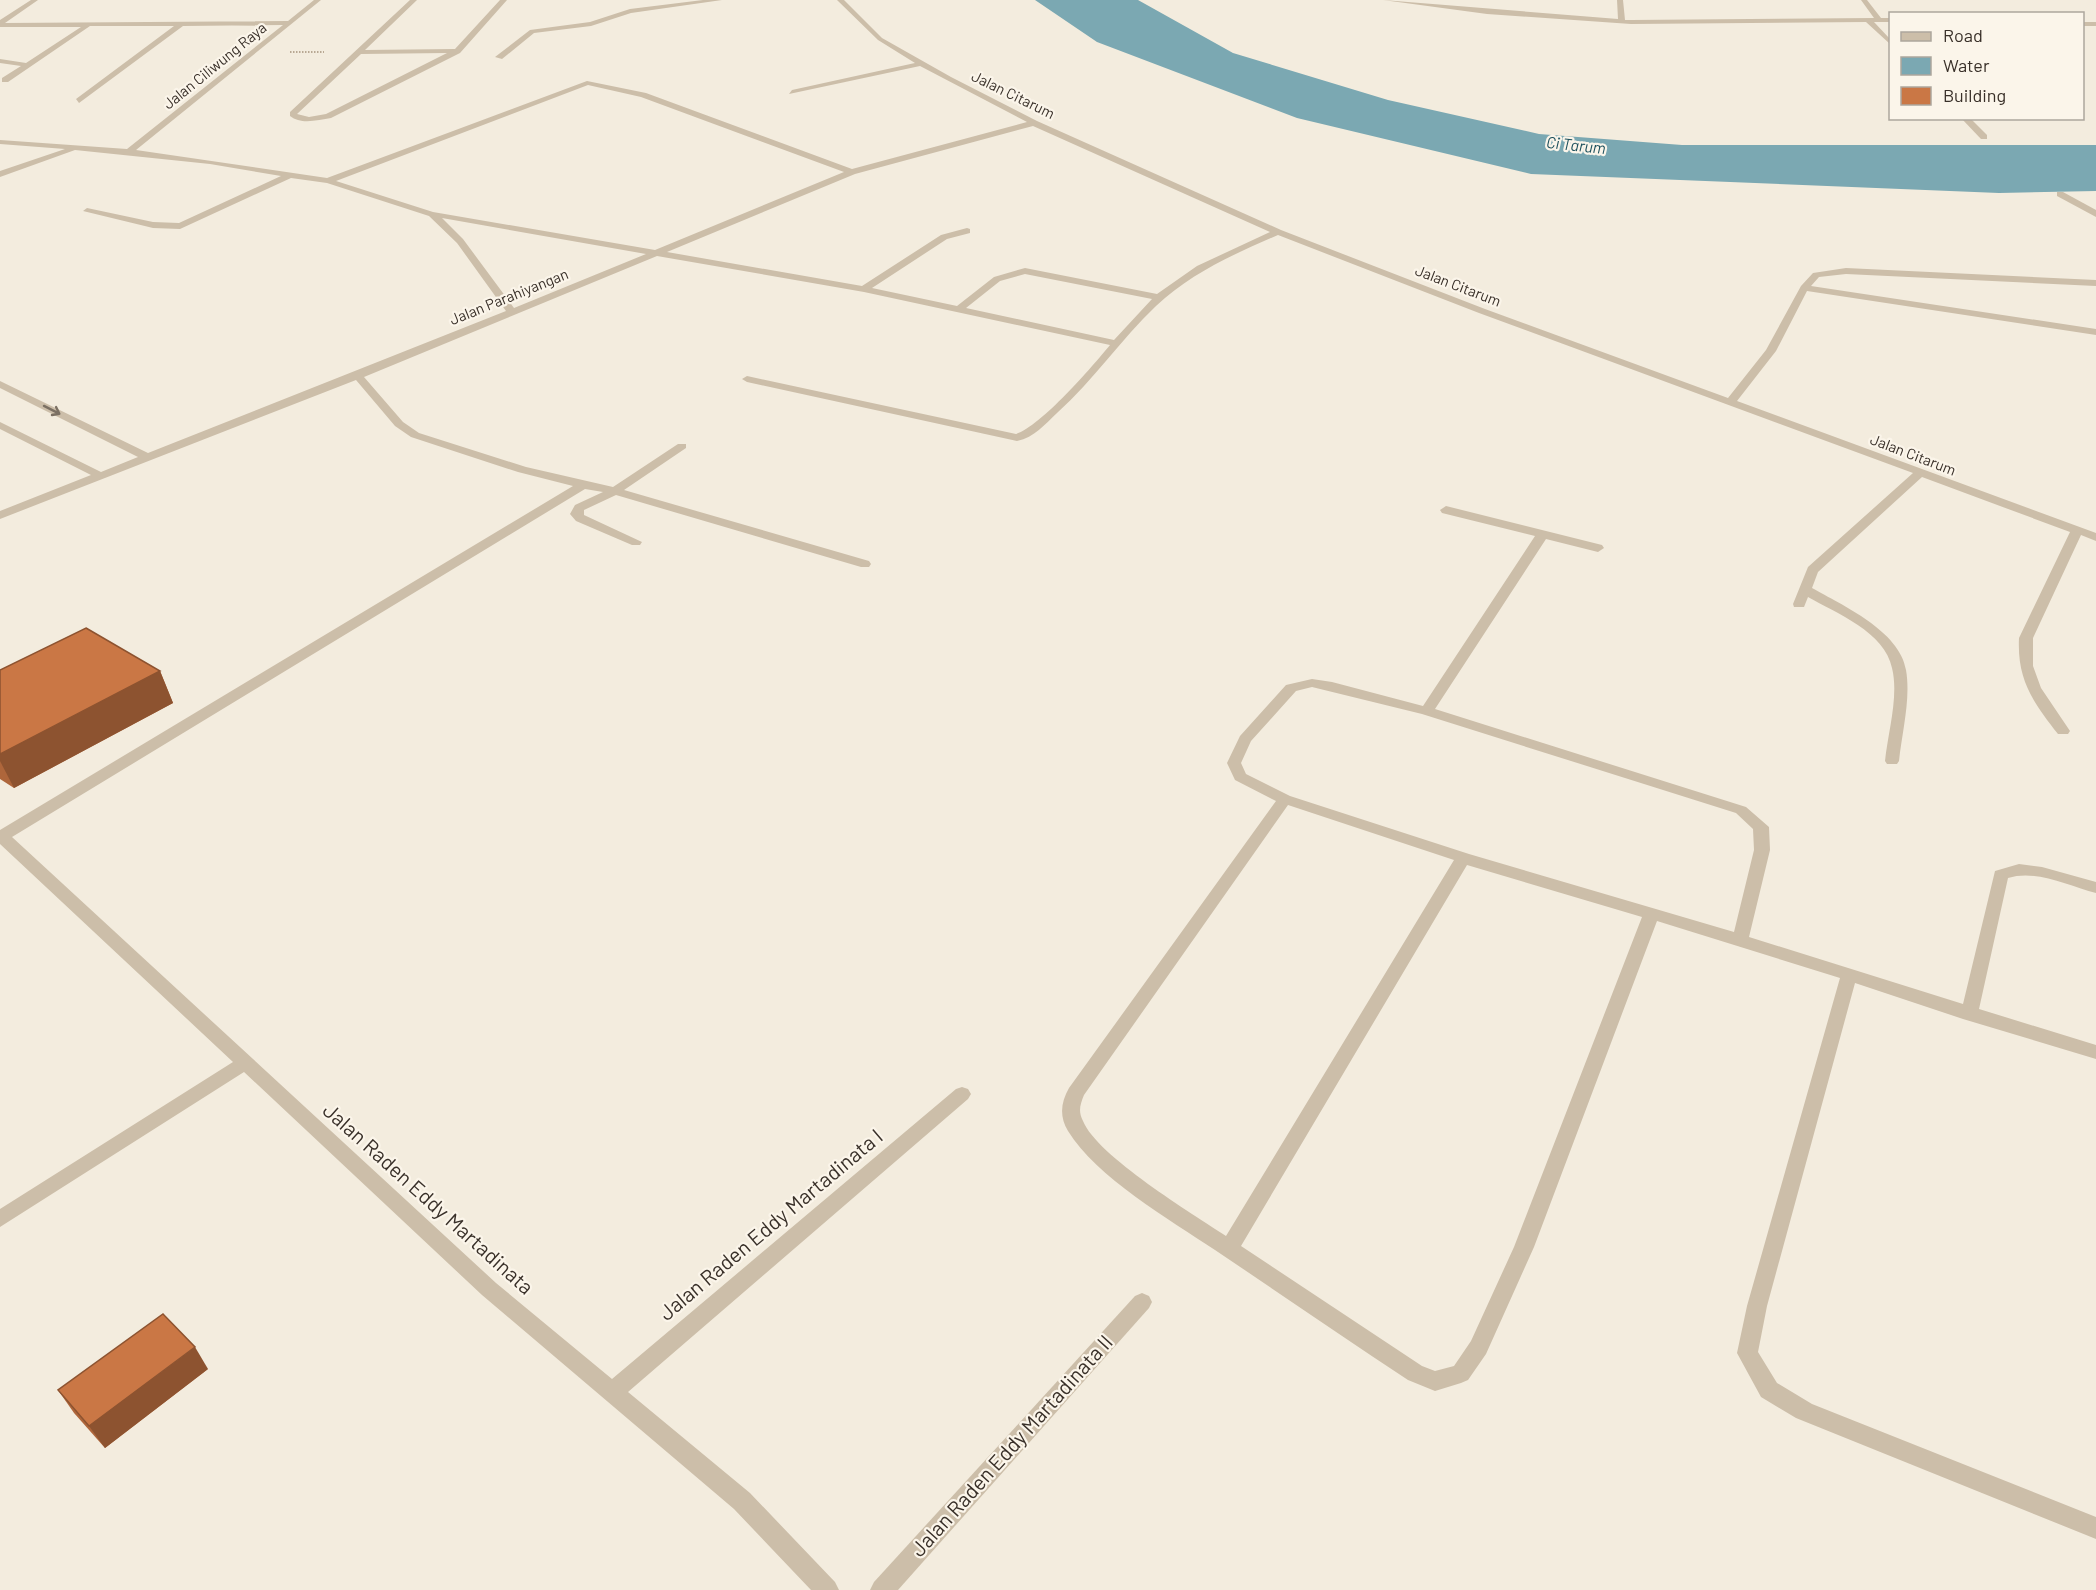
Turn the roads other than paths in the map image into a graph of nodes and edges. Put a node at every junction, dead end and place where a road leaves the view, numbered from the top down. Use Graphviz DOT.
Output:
graph roads {
  1 [pos="34,0"];
  2 [pos="318,0"];
  3 [pos="414,0"];
  4 [pos="504,0"];
  5 [pos="718,0"];
  6 [pos="840,0"];
  7 [pos="1386,0"];
  8 [pos="1620,0"];
  9 [pos="1864,0"];
  10 [pos="1868,20"];
  11 [pos="1879,20"];
  12 [pos="1889,20"];
  13 [pos="1622,21"];
  14 [pos="182,23"];
  15 [pos="288,23"];
  16 [pos="0,24"];
  17 [pos="89,24"];
  18 [pos="1889,41"];
  19 [pos="361,51"];
  20 [pos="457,51"];
  21 [pos="499,57"];
  22 [pos="0,60"];
  23 [pos="919,64"];
  24 [pos="27,65"];
  25 [pos="5,80"];
  26 [pos="792,92"];
  27 [pos="79,101"];
  28 [pos="1967,120"];
  29 [pos="1034,123"];
  30 [pos="1984,137"];
  31 [pos="0,142"];
  32 [pos="77,148"];
  33 [pos="129,152"];
  34 [pos="852,172"];
  35 [pos="0,174"];
  36 [pos="290,175"];
  37 [pos="328,181"];
  38 [pos="2060,194"];
  39 [pos="87,211"];
  40 [pos="432,214"];
  41 [pos="2096,214"];
  42 [pos="967,231"];
  43 [pos="1278,232"];
  44 [pos="658,252"];
  45 [pos="2096,283"];
  46 [pos="1804,288"];
  47 [pos="864,289"];
  48 [pos="1158,297"];
  49 [pos="958,309"];
  50 [pos="511,311"];
  51 [pos="2096,332"];
  52 [pos="1115,343"];
  53 [pos="358,376"];
  54 [pos="747,379"];
  55 [pos="0,384"];
  56 [pos="1731,401"];
  57 [pos="0,424"];
  58 [pos="682,446"];
  59 [pos="147,457"];
  60 [pos="1919,474"];
  61 [pos="99,475"];
  62 [pos="583,485"];
  63 [pos="615,491"];
  64 [pos="1446,510"];
  65 [pos="0,515"];
  66 [pos="2077,530"];
  67 [pos="1543,534"];
  68 [pos="2096,537"];
  69 [pos="636,542"];
  70 [pos="1598,548"];
  71 [pos="865,564"];
  72 [pos="1804,589"];
  73 [pos="1799,604"];
  74 [pos="1427,711"];
  75 [pos="2063,731"];
  76 [pos="1893,761"];
  77 [pos="1285,799"];
  78 [pos="1,836"];
  79 [pos="1463,858"];
  80 [pos="2096,888"];
  81 [pos="1651,915"];
  82 [pos="1740,940"];
  83 [pos="1849,975"];
  84 [pos="1969,1014"];
  85 [pos="2096,1052"];
  86 [pos="245,1063"];
  87 [pos="962,1094"];
  88 [pos="0,1219"];
  89 [pos="1228,1249"];
  90 [pos="1142,1302"];
  91 [pos="612,1392"];
  92 [pos="2096,1528"];
  93 [pos="827,1590"];
  94 [pos="882,1590"];
  1 -- 16 [label="street"];
  2 -- 15 [label="street, Jalan Ciliwung Raya"];
  3 -- 19 [label="street"];
  4 -- 20 [label="street"];
  5 -- 21 [label="street"];
  6 -- 23 [label="street, Jalan Citarum"];
  7 -- 13 [label="street"];
  8 -- 13 [label="street"];
  9 -- 11 [label="street"];
  10 -- 11 [label="street"];
  10 -- 13 [label="street"];
  10 -- 18 [label="street"];
  11 -- 12 [label="street"];
  14 -- 15 [label="street"];
  14 -- 17 [label="street"];
  14 -- 27 [label="street"];
  15 -- 33 [label="street, Jalan Ciliwung Raya"];
  16 -- 17 [label="street"];
  17 -- 24 [label="street"];
  19 -- 20 [label="street"];
  19 -- 20 [label="street"];
  22 -- 24 [label="street"];
  23 -- 26 [label="street"];
  23 -- 29 [label="street, Jalan Citarum"];
  24 -- 25 [label="street"];
  28 -- 30 [label="street"];
  29 -- 34 [label="street, Jalan Parahiyangan"];
  29 -- 43 [label="street, Jalan Citarum"];
  31 -- 32 [label="street"];
  32 -- 33 [label="street"];
  32 -- 35 [label="street"];
  33 -- 36 [label="street"];
  34 -- 37 [label="street"];
  34 -- 44 [label="street, Jalan Parahiyangan"];
  36 -- 37 [label="street"];
  36 -- 39 [label="street"];
  37 -- 40 [label="street"];
  38 -- 41 [label="street"];
  40 -- 44 [label="street"];
  40 -- 50 [label="street"];
  42 -- 47 [label="street"];
  43 -- 48 [label="street"];
  43 -- 56 [label="street, Jalan Citarum"];
  44 -- 47 [label="street"];
  44 -- 50 [label="street, Jalan Parahiyangan"];
  45 -- 46 [label="street"];
  46 -- 51 [label="street"];
  46 -- 56 [label="street"];
  47 -- 49 [label="street"];
  48 -- 49 [label="street"];
  48 -- 52 [label="street"];
  49 -- 52 [label="street"];
  50 -- 53 [label="street, Jalan Parahiyangan"];
  52 -- 54 [label="street"];
  53 -- 59 [label="street, Jalan Parahiyangan"];
  53 -- 62 [label="street"];
  55 -- 59 [label="street, one-way"];
  56 -- 60 [label="street, Jalan Citarum"];
  57 -- 61 [label="street"];
  58 -- 63 [label="street"];
  59 -- 61 [label="street, Jalan Parahiyangan"];
  60 -- 66 [label="street, Jalan Citarum"];
  60 -- 72 [label="street"];
  61 -- 65 [label="street, Jalan Parahiyangan"];
  62 -- 63 [label="street"];
  62 -- 78 [label="street"];
  63 -- 69 [label="street"];
  63 -- 71 [label="street"];
  64 -- 67 [label="street"];
  66 -- 68 [label="street, Jalan Citarum"];
  66 -- 75 [label="street"];
  67 -- 70 [label="street"];
  67 -- 74 [label="street"];
  72 -- 73 [label="street"];
  72 -- 76 [label="street"];
  74 -- 77 [label="street"];
  74 -- 82 [label="street"];
  77 -- 79 [label="street"];
  77 -- 89 [label="street"];
  78 -- 86 [label="street, Jalan Raden Eddy Martadinata"];
  79 -- 81 [label="street"];
  79 -- 89 [label="street"];
  80 -- 84 [label="street"];
  81 -- 82 [label="street"];
  81 -- 89 [label="street"];
  82 -- 83 [label="street"];
  83 -- 84 [label="street"];
  83 -- 92 [label="street"];
  84 -- 85 [label="street"];
  86 -- 88 [label="street"];
  86 -- 91 [label="street, Jalan Raden Eddy Martadinata"];
  87 -- 91 [label="street, Jalan Raden Eddy Martadinata I"];
  90 -- 94 [label="street, Jalan Raden Eddy Martadinata II"];
  91 -- 93 [label="street, Jalan Raden Eddy Martadinata"];
}
